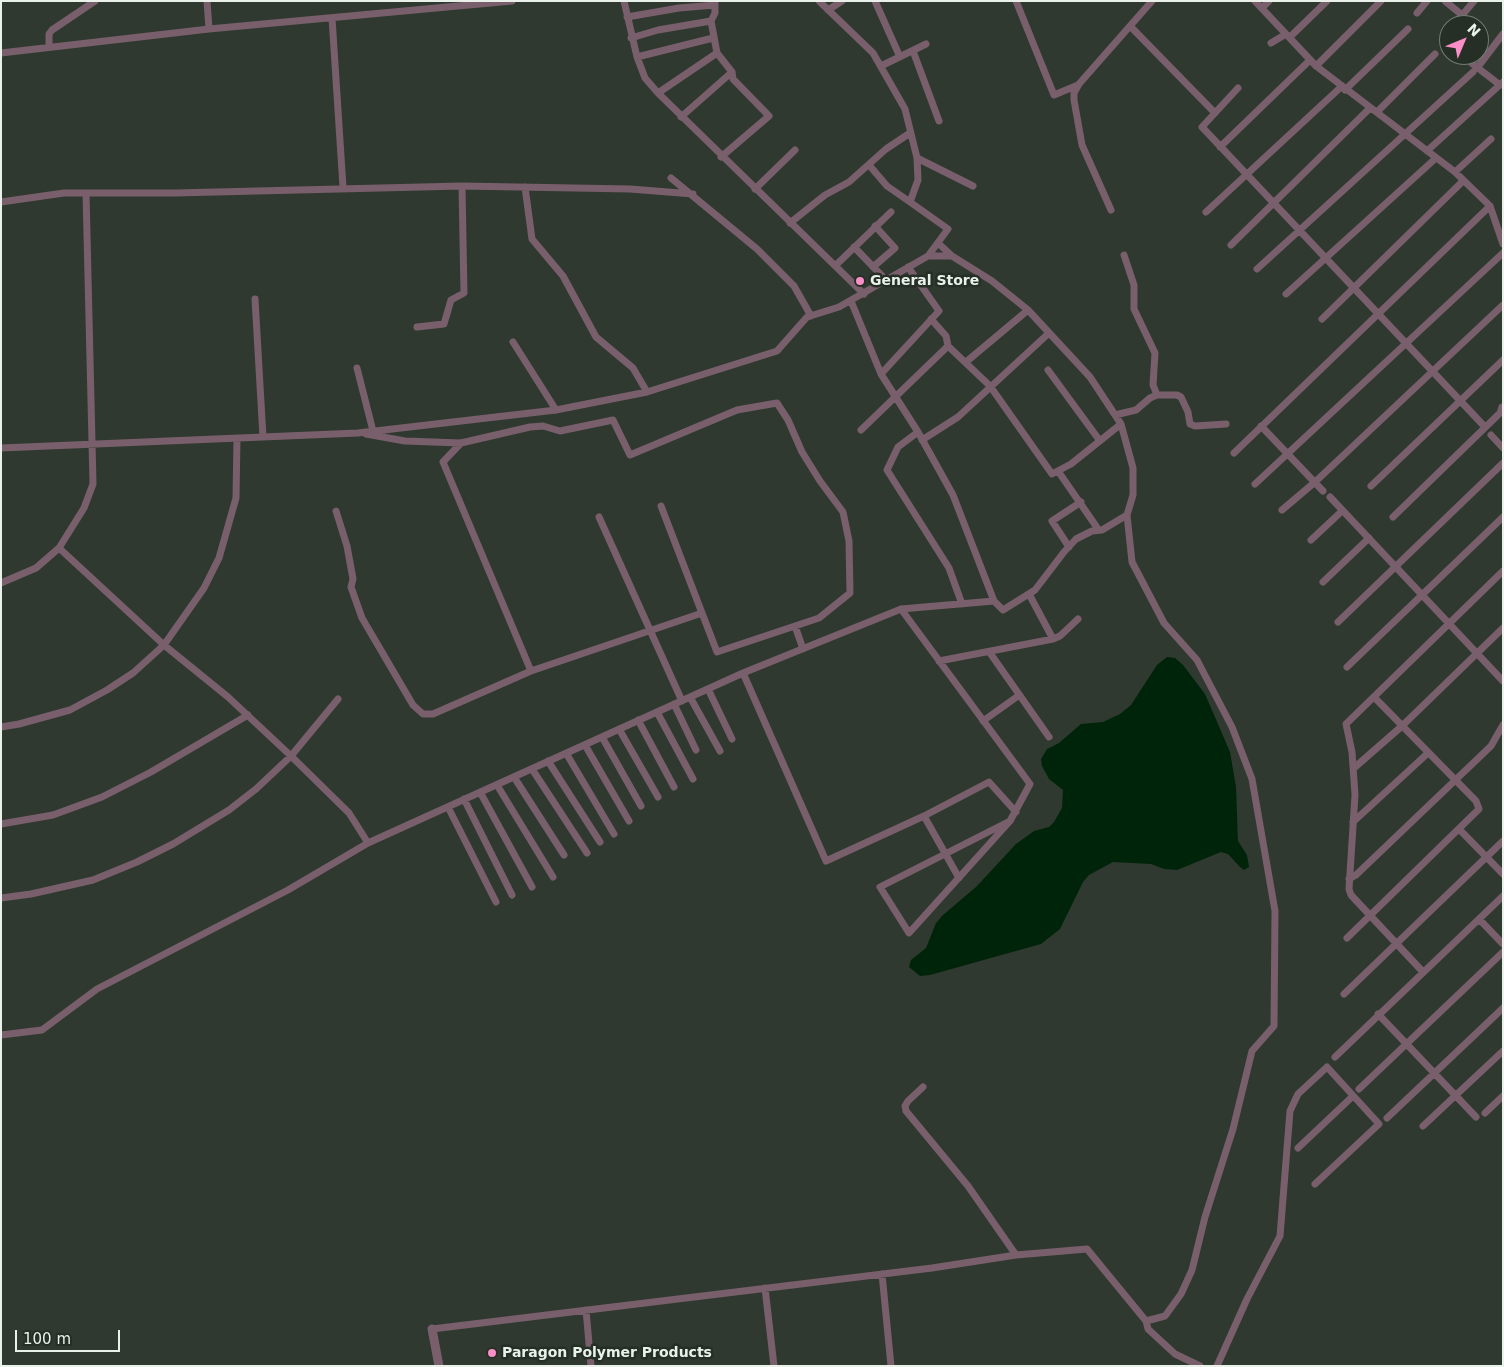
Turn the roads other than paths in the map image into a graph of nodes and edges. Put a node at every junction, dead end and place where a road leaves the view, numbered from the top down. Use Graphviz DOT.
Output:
graph roads {
  1 [pos="82,1"];
  2 [pos="95,1"];
  3 [pos="207,1"];
  4 [pos="512,1"];
  5 [pos="624,1"];
  6 [pos="819,1"];
  7 [pos="842,1"];
  8 [pos="875,1"];
  9 [pos="1016,1"];
  10 [pos="1152,1"];
  11 [pos="1255,1"];
  12 [pos="1269,1"];
  13 [pos="1327,1"];
  14 [pos="1381,1"];
  15 [pos="1426,1"];
  16 [pos="1445,1"];
  17 [pos="1474,1"];
  18 [pos="715,3"];
  19 [pos="1262,8"];
  20 [pos="828,10"];
  21 [pos="82,12"];
  22 [pos="1418,13"];
  23 [pos="1462,15"];
  24 [pos="627,17"];
  25 [pos="332,18"];
  26 [pos="711,21"];
  27 [pos="1131,27"];
  28 [pos="209,29"];
  29 [pos="1408,29"];
  30 [pos="1503,34"];
  31 [pos="1288,36"];
  32 [pos="631,38"];
  33 [pos="713,38"];
  34 [pos="1271,43"];
  35 [pos="926,44"];
  36 [pos="48,47"];
  37 [pos="913,51"];
  38 [pos="717,52"];
  39 [pos="1,53"];
  40 [pos="1435,54"];
  41 [pos="637,57"];
  42 [pos="900,57"];
  43 [pos="1313,63"];
  44 [pos="1470,65"];
  45 [pos="881,66"];
  46 [pos="1475,70"];
  47 [pos="732,72"];
  48 [pos="1079,84"];
  49 [pos="1501,84"];
  50 [pos="1238,88"];
  51 [pos="1343,88"];
  52 [pos="658,94"];
  53 [pos="1374,110"];
  54 [pos="1215,113"];
  55 [pos="681,117"];
  56 [pos="939,120"];
  57 [pos="910,133"];
  58 [pos="1405,134"];
  59 [pos="1491,140"];
  60 [pos="1220,148"];
  61 [pos="795,150"];
  62 [pos="1427,151"];
  63 [pos="721,157"];
  64 [pos="917,158"];
  65 [pos="1436,158"];
  66 [pos="869,165"];
  67 [pos="1455,172"];
  68 [pos="1246,175"];
  69 [pos="671,178"];
  70 [pos="1463,181"];
  71 [pos="462,186"];
  72 [pos="973,186"];
  73 [pos="343,187"];
  74 [pos="525,187"];
  75 [pos="755,189"];
  76 [pos="86,193"];
  77 [pos="692,194"];
  78 [pos="1,202"];
  79 [pos="910,202"];
  80 [pos="1273,204"];
  81 [pos="1490,206"];
  82 [pos="1111,210"];
  83 [pos="891,212"];
  84 [pos="1206,212"];
  85 [pos="790,223"];
  86 [pos="875,226"];
  87 [pos="1299,231"];
  88 [pos="938,243"];
  89 [pos="1503,244"];
  90 [pos="1231,245"];
  91 [pos="854,247"];
  92 [pos="1503,252"];
  93 [pos="1124,255"];
  94 [pos="928,256"];
  95 [pos="952,256"];
  96 [pos="1325,259"];
  97 [pos="836,265"];
  98 [pos="873,267"];
  99 [pos="908,267"];
  100 [pos="1258,269"];
  101 [pos="886,280"];
  102 [pos="1353,289"];
  103 [pos="864,294"];
  104 [pos="1286,294"];
  105 [pos="255,299"];
  106 [pos="851,301"];
  107 [pos="1503,305"];
  108 [pos="1028,310"];
  109 [pos="1377,315"];
  110 [pos="811,316"];
  111 [pos="931,319"];
  112 [pos="1322,319"];
  113 [pos="417,328"];
  114 [pos="1049,333"];
  115 [pos="512,342"];
  116 [pos="1405,344"];
  117 [pos="948,346"];
  118 [pos="1503,360"];
  119 [pos="966,362"];
  120 [pos="357,368"];
  121 [pos="1048,370"];
  122 [pos="1431,372"];
  123 [pos="881,374"];
  124 [pos="990,386"];
  125 [pos="647,392"];
  126 [pos="1157,395"];
  127 [pos="894,398"];
  128 [pos="1460,402"];
  129 [pos="1502,407"];
  130 [pos="556,410"];
  131 [pos="1115,415"];
  132 [pos="1121,424"];
  133 [pos="1226,424"];
  134 [pos="1261,426"];
  135 [pos="1485,428"];
  136 [pos="861,430"];
  137 [pos="373,431"];
  138 [pos="918,432"];
  139 [pos="358,433"];
  140 [pos="1490,435"];
  141 [pos="263,437"];
  142 [pos="237,439"];
  143 [pos="922,440"];
  144 [pos="1100,441"];
  145 [pos="461,443"];
  146 [pos="92,444"];
  147 [pos="1,448"];
  148 [pos="1503,448"];
  149 [pos="1234,453"];
  150 [pos="1288,454"];
  151 [pos="1503,463"];
  152 [pos="1058,471"];
  153 [pos="1315,482"];
  154 [pos="1255,484"];
  155 [pos="1371,486"];
  156 [pos="1323,491"];
  157 [pos="1330,497"];
  158 [pos="1081,502"];
  159 [pos="661,506"];
  160 [pos="1282,510"];
  161 [pos="336,511"];
  162 [pos="1342,511"];
  163 [pos="1127,515"];
  164 [pos="598,517"];
  165 [pos="1393,517"];
  166 [pos="1503,517"];
  167 [pos="1098,529"];
  168 [pos="1368,538"];
  169 [pos="1311,540"];
  170 [pos="1069,547"];
  171 [pos="59,548"];
  172 [pos="1395,565"];
  173 [pos="1503,572"];
  174 [pos="1324,582"];
  175 [pos="1,584"];
  176 [pos="1029,594"];
  177 [pos="1422,594"];
  178 [pos="994,601"];
  179 [pos="962,604"];
  180 [pos="901,609"];
  181 [pos="702,612"];
  182 [pos="1078,619"];
  183 [pos="1338,622"];
  184 [pos="1450,624"];
  185 [pos="795,626"];
  186 [pos="1503,628"];
  187 [pos="651,629"];
  188 [pos="1053,639"];
  189 [pos="164,645"];
  190 [pos="802,649"];
  191 [pos="1477,652"];
  192 [pos="990,653"];
  193 [pos="939,661"];
  194 [pos="1347,666"];
  195 [pos="531,671"];
  196 [pos="743,673"];
  197 [pos="1503,681"];
  198 [pos="708,689"];
  199 [pos="1018,696"];
  200 [pos="1374,696"];
  201 [pos="690,697"];
  202 [pos="338,698"];
  203 [pos="682,700"];
  204 [pos="674,704"];
  205 [pos="657,712"];
  206 [pos="248,715"];
  207 [pos="638,720"];
  208 [pos="983,721"];
  209 [pos="1503,725"];
  210 [pos="1402,726"];
  211 [pos="1,727"];
  212 [pos="619,729"];
  213 [pos="602,737"];
  214 [pos="1049,737"];
  215 [pos="732,739"];
  216 [pos="585,745"];
  217 [pos="696,750"];
  218 [pos="720,751"];
  219 [pos="566,753"];
  220 [pos="1428,753"];
  221 [pos="291,756"];
  222 [pos="548,761"];
  223 [pos="1354,768"];
  224 [pos="532,769"];
  225 [pos="514,777"];
  226 [pos="692,779"];
  227 [pos="1454,781"];
  228 [pos="496,785"];
  229 [pos="674,787"];
  230 [pos="480,792"];
  231 [pos="658,797"];
  232 [pos="464,800"];
  233 [pos="641,806"];
  234 [pos="448,807"];
  235 [pos="1016,812"];
  236 [pos="924,816"];
  237 [pos="629,821"];
  238 [pos="1010,821"];
  239 [pos="1353,822"];
  240 [pos="1,824"];
  241 [pos="1459,829"];
  242 [pos="614,834"];
  243 [pos="1503,841"];
  244 [pos="600,842"];
  245 [pos="368,843"];
  246 [pos="587,853"];
  247 [pos="564,854"];
  248 [pos="945,854"];
  249 [pos="1486,857"];
  250 [pos="1503,874"];
  251 [pos="553,877"];
  252 [pos="959,878"];
  253 [pos="1349,879"];
  254 [pos="532,887"];
  255 [pos="512,895"];
  256 [pos="1503,896"];
  257 [pos="1,898"];
  258 [pos="496,902"];
  259 [pos="1370,915"];
  260 [pos="1479,919"];
  261 [pos="1347,938"];
  262 [pos="1396,943"];
  263 [pos="1503,944"];
  264 [pos="1503,952"];
  265 [pos="1423,972"];
  266 [pos="1344,994"];
  267 [pos="1503,1008"];
  268 [pos="1378,1014"];
  269 [pos="1,1035"];
  270 [pos="1407,1044"];
  271 [pos="1503,1051"];
  272 [pos="1335,1057"];
  273 [pos="1435,1074"];
  274 [pos="923,1087"];
  275 [pos="1359,1089"];
  276 [pos="1353,1096"];
  277 [pos="1456,1096"];
  278 [pos="1503,1096"];
  279 [pos="1484,1113"];
  280 [pos="1476,1117"];
  281 [pos="1387,1118"];
  282 [pos="1423,1126"];
  283 [pos="1298,1148"];
  284 [pos="1315,1184"];
  285 [pos="1016,1255"];
  286 [pos="882,1274"];
  287 [pos="765,1288"];
  288 [pos="586,1310"];
  289 [pos="1146,1321"];
  290 [pos="432,1329"];
  291 [pos="439,1366"];
  292 [pos="592,1366"];
  293 [pos="774,1366"];
  294 [pos="890,1366"];
  295 [pos="1200,1366"];
  296 [pos="1216,1366"];
  1 -- 21 [label="street"];
  2 -- 21 [label="street"];
  3 -- 28 [label="street"];
  4 -- 25 [label="street"];
  5 -- 24 [label="street"];
  6 -- 20 [label="street"];
  7 -- 20 [label="street"];
  8 -- 42 [label="street"];
  9 -- 48 [label="street"];
  10 -- 27 [label="street"];
  11 -- 19 [label="street"];
  12 -- 19 [label="street"];
  13 -- 31 [label="street"];
  14 -- 43 [label="street"];
  15 -- 22 [label="street"];
  16 -- 23 [label="street"];
  17 -- 23 [label="street"];
  18 -- 24 [label="street"];
  18 -- 26 [label="street"];
  19 -- 31 [label="street"];
  20 -- 45 [label="street"];
  21 -- 36 [label="street"];
  24 -- 32 [label="street"];
  25 -- 28 [label="street"];
  25 -- 73 [label="street"];
  26 -- 32 [label="street"];
  26 -- 33 [label="street"];
  27 -- 48 [label="street"];
  27 -- 54 [label="street"];
  28 -- 36 [label="street"];
  29 -- 51 [label="street"];
  30 -- 46 [label="street"];
  31 -- 34 [label="street"];
  31 -- 43 [label="street"];
  32 -- 41 [label="street"];
  33 -- 38 [label="street"];
  33 -- 41 [label="street"];
  35 -- 37 [label="street"];
  36 -- 39 [label="street"];
  37 -- 42 [label="street"];
  37 -- 56 [label="street"];
  38 -- 47 [label="street"];
  38 -- 52 [label="street"];
  40 -- 53 [label="street"];
  41 -- 52 [label="street"];
  42 -- 45 [label="street"];
  43 -- 51 [label="street"];
  43 -- 60 [label="street"];
  44 -- 46 [label="street"];
  45 -- 57 [label="street"];
  46 -- 49 [label="street"];
  46 -- 58 [label="street"];
  47 -- 55 [label="street"];
  47 -- 63 [label="street"];
  48 -- 82 [label="street"];
  49 -- 62 [label="street"];
  50 -- 54 [label="street"];
  51 -- 53 [label="street"];
  51 -- 68 [label="street"];
  52 -- 55 [label="street"];
  53 -- 58 [label="street"];
  53 -- 80 [label="street"];
  54 -- 60 [label="street"];
  55 -- 63 [label="street"];
  57 -- 64 [label="street"];
  57 -- 66 [label="street"];
  58 -- 62 [label="street"];
  58 -- 87 [label="street"];
  59 -- 67 [label="street"];
  60 -- 68 [label="street"];
  61 -- 75 [label="street"];
  62 -- 65 [label="street"];
  63 -- 75 [label="street"];
  64 -- 72 [label="street"];
  64 -- 79 [label="street"];
  65 -- 67 [label="street"];
  65 -- 96 [label="street"];
  66 -- 79 [label="street"];
  66 -- 85 [label="street"];
  67 -- 70 [label="street"];
  68 -- 80 [label="street"];
  68 -- 84 [label="street"];
  69 -- 77 [label="street"];
  70 -- 81 [label="street"];
  70 -- 102 [label="street"];
  71 -- 73 [label="street"];
  71 -- 74 [label="street"];
  71 -- 113 [label="street"];
  73 -- 76 [label="street"];
  74 -- 77 [label="street"];
  74 -- 125 [label="street"];
  75 -- 85 [label="street"];
  76 -- 78 [label="street"];
  76 -- 146 [label="street"];
  77 -- 110 [label="street"];
  79 -- 88 [label="street"];
  80 -- 87 [label="street"];
  80 -- 90 [label="street"];
  81 -- 89 [label="street"];
  81 -- 109 [label="street"];
  83 -- 86 [label="street"];
  85 -- 97 [label="street"];
  86 -- 91 [label="street"];
  86 -- 98 [label="street"];
  87 -- 96 [label="street"];
  87 -- 100 [label="street"];
  88 -- 94 [label="street"];
  88 -- 95 [label="street"];
  91 -- 97 [label="street"];
  91 -- 98 [label="street"];
  92 -- 116 [label="street"];
  93 -- 126 [label="street"];
  94 -- 95 [label="street"];
  94 -- 99 [label="street"];
  95 -- 108 [label="street"];
  96 -- 102 [label="street"];
  96 -- 104 [label="street"];
  97 -- 103 [label="street"];
  98 -- 101 [label="street"];
  99 -- 101 [label="street"];
  99 -- 111 [label="street"];
  101 -- 103 [label="street"];
  102 -- 109 [label="street"];
  102 -- 112 [label="street"];
  103 -- 106 [label="street"];
  105 -- 141 [label="street"];
  106 -- 110 [label="street"];
  106 -- 123 [label="street"];
  107 -- 122 [label="street"];
  108 -- 114 [label="street"];
  108 -- 119 [label="street"];
  109 -- 116 [label="street"];
  109 -- 134 [label="street"];
  110 -- 125 [label="street"];
  111 -- 117 [label="street"];
  111 -- 123 [label="street"];
  114 -- 124 [label="street"];
  114 -- 131 [label="street"];
  115 -- 130 [label="street"];
  116 -- 122 [label="street"];
  116 -- 150 [label="street"];
  117 -- 119 [label="street"];
  117 -- 127 [label="street"];
  118 -- 128 [label="street"];
  119 -- 124 [label="street"];
  120 -- 137 [label="street"];
  121 -- 144 [label="street"];
  122 -- 128 [label="street"];
  122 -- 153 [label="street"];
  123 -- 127 [label="street"];
  124 -- 143 [label="street"];
  124 -- 152 [label="street"];
  125 -- 130 [label="street"];
  126 -- 131 [label="street"];
  126 -- 133 [label="street"];
  127 -- 136 [label="street"];
  127 -- 138 [label="street"];
  128 -- 135 [label="street"];
  128 -- 155 [label="street"];
  129 -- 135 [label="street"];
  130 -- 137 [label="street"];
  131 -- 132 [label="street"];
  132 -- 144 [label="street"];
  132 -- 163 [label="street"];
  134 -- 149 [label="street"];
  134 -- 150 [label="street"];
  135 -- 165 [label="street"];
  137 -- 139 [label="street"];
  138 -- 143 [label="street"];
  138 -- 179 [label="street"];
  139 -- 141 [label="street"];
  139 -- 145 [label="street"];
  140 -- 148 [label="street"];
  141 -- 142 [label="street"];
  142 -- 146 [label="street"];
  142 -- 189 [label="street"];
  143 -- 178 [label="street"];
  144 -- 152 [label="street"];
  145 -- 185 [label="street"];
  145 -- 195 [label="street"];
  146 -- 147 [label="street"];
  146 -- 171 [label="street"];
  150 -- 153 [label="street"];
  150 -- 154 [label="street"];
  151 -- 172 [label="street"];
  152 -- 158 [label="street"];
  153 -- 156 [label="street"];
  153 -- 160 [label="street"];
  157 -- 162 [label="street"];
  158 -- 167 [label="street"];
  158 -- 170 [label="street"];
  159 -- 181 [label="street"];
  161 -- 195 [label="street"];
  162 -- 168 [label="street"];
  162 -- 169 [label="street"];
  163 -- 167 [label="street"];
  163 -- 289 [label="street"];
  164 -- 187 [label="street"];
  166 -- 177 [label="street"];
  167 -- 170 [label="street"];
  168 -- 172 [label="street"];
  168 -- 174 [label="street"];
  170 -- 176 [label="street"];
  171 -- 175 [label="street"];
  171 -- 189 [label="street"];
  172 -- 177 [label="street"];
  172 -- 183 [label="street"];
  173 -- 184 [label="street"];
  176 -- 178 [label="street"];
  176 -- 188 [label="street"];
  177 -- 184 [label="street"];
  177 -- 194 [label="street"];
  178 -- 179 [label="street"];
  179 -- 180 [label="street"];
  180 -- 190 [label="street"];
  180 -- 193 [label="street"];
  181 -- 185 [label="street"];
  181 -- 187 [label="street"];
  182 -- 188 [label="street"];
  184 -- 191 [label="street"];
  184 -- 200 [label="street"];
  185 -- 190 [label="street"];
  186 -- 191 [label="street"];
  187 -- 195 [label="street"];
  187 -- 203 [label="street"];
  188 -- 192 [label="street"];
  189 -- 206 [label="street"];
  189 -- 211 [label="street"];
  190 -- 196 [label="street"];
  191 -- 197 [label="street"];
  191 -- 210 [label="street"];
  192 -- 193 [label="street"];
  192 -- 199 [label="street"];
  193 -- 208 [label="street"];
  196 -- 198 [label="street"];
  196 -- 236 [label="street"];
  198 -- 201 [label="street"];
  198 -- 215 [label="street"];
  199 -- 208 [label="street"];
  199 -- 214 [label="street"];
  200 -- 210 [label="street"];
  200 -- 223 [label="street"];
  201 -- 203 [label="street"];
  201 -- 218 [label="street"];
  202 -- 221 [label="street"];
  203 -- 204 [label="street"];
  204 -- 205 [label="street"];
  204 -- 217 [label="street"];
  205 -- 207 [label="street"];
  205 -- 226 [label="street"];
  206 -- 221 [label="street"];
  206 -- 240 [label="street"];
  207 -- 212 [label="street"];
  207 -- 229 [label="street"];
  208 -- 235 [label="street"];
  209 -- 227 [label="street"];
  210 -- 220 [label="street"];
  210 -- 223 [label="street"];
  212 -- 213 [label="street"];
  212 -- 231 [label="street"];
  213 -- 216 [label="street"];
  213 -- 233 [label="street"];
  216 -- 219 [label="street"];
  216 -- 237 [label="street"];
  219 -- 222 [label="street"];
  219 -- 242 [label="street"];
  220 -- 227 [label="street"];
  220 -- 239 [label="street"];
  221 -- 245 [label="street"];
  221 -- 257 [label="street"];
  222 -- 224 [label="street"];
  222 -- 244 [label="street"];
  223 -- 239 [label="street"];
  224 -- 225 [label="street"];
  224 -- 246 [label="street"];
  225 -- 228 [label="street"];
  225 -- 247 [label="street"];
  227 -- 241 [label="street"];
  227 -- 253 [label="street"];
  228 -- 230 [label="street"];
  228 -- 251 [label="street"];
  230 -- 232 [label="street"];
  230 -- 254 [label="street"];
  232 -- 234 [label="street"];
  232 -- 255 [label="street"];
  234 -- 245 [label="street"];
  234 -- 258 [label="street"];
  235 -- 236 [label="street"];
  235 -- 238 [label="street"];
  236 -- 248 [label="street"];
  238 -- 248 [label="street"];
  238 -- 252 [label="street"];
  239 -- 253 [label="street"];
  241 -- 249 [label="street"];
  241 -- 259 [label="street"];
  243 -- 249 [label="street"];
  245 -- 269 [label="street"];
  248 -- 252 [label="street"];
  248 -- 252 [label="street"];
  249 -- 250 [label="street"];
  249 -- 262 [label="street"];
  253 -- 259 [label="street"];
  256 -- 260 [label="street"];
  259 -- 261 [label="street"];
  259 -- 262 [label="street"];
  260 -- 263 [label="street"];
  260 -- 265 [label="street"];
  262 -- 265 [label="street"];
  262 -- 266 [label="street"];
  264 -- 270 [label="street"];
  265 -- 268 [label="street"];
  267 -- 273 [label="street"];
  268 -- 270 [label="street"];
  268 -- 272 [label="street"];
  270 -- 273 [label="street"];
  270 -- 275 [label="street"];
  271 -- 277 [label="street"];
  273 -- 277 [label="street"];
  273 -- 281 [label="street"];
  274 -- 285 [label="street"];
  276 -- 283 [label="street"];
  276 -- 284 [label="street"];
  276 -- 296 [label="street"];
  277 -- 280 [label="street"];
  277 -- 282 [label="street"];
  278 -- 279 [label="street"];
  285 -- 286 [label="street"];
  285 -- 289 [label="street"];
  286 -- 287 [label="street"];
  286 -- 294 [label="street"];
  287 -- 288 [label="street"];
  287 -- 293 [label="street"];
  288 -- 290 [label="street"];
  288 -- 292 [label="street"];
  289 -- 295 [label="street"];
  290 -- 291 [label="street"];
}
